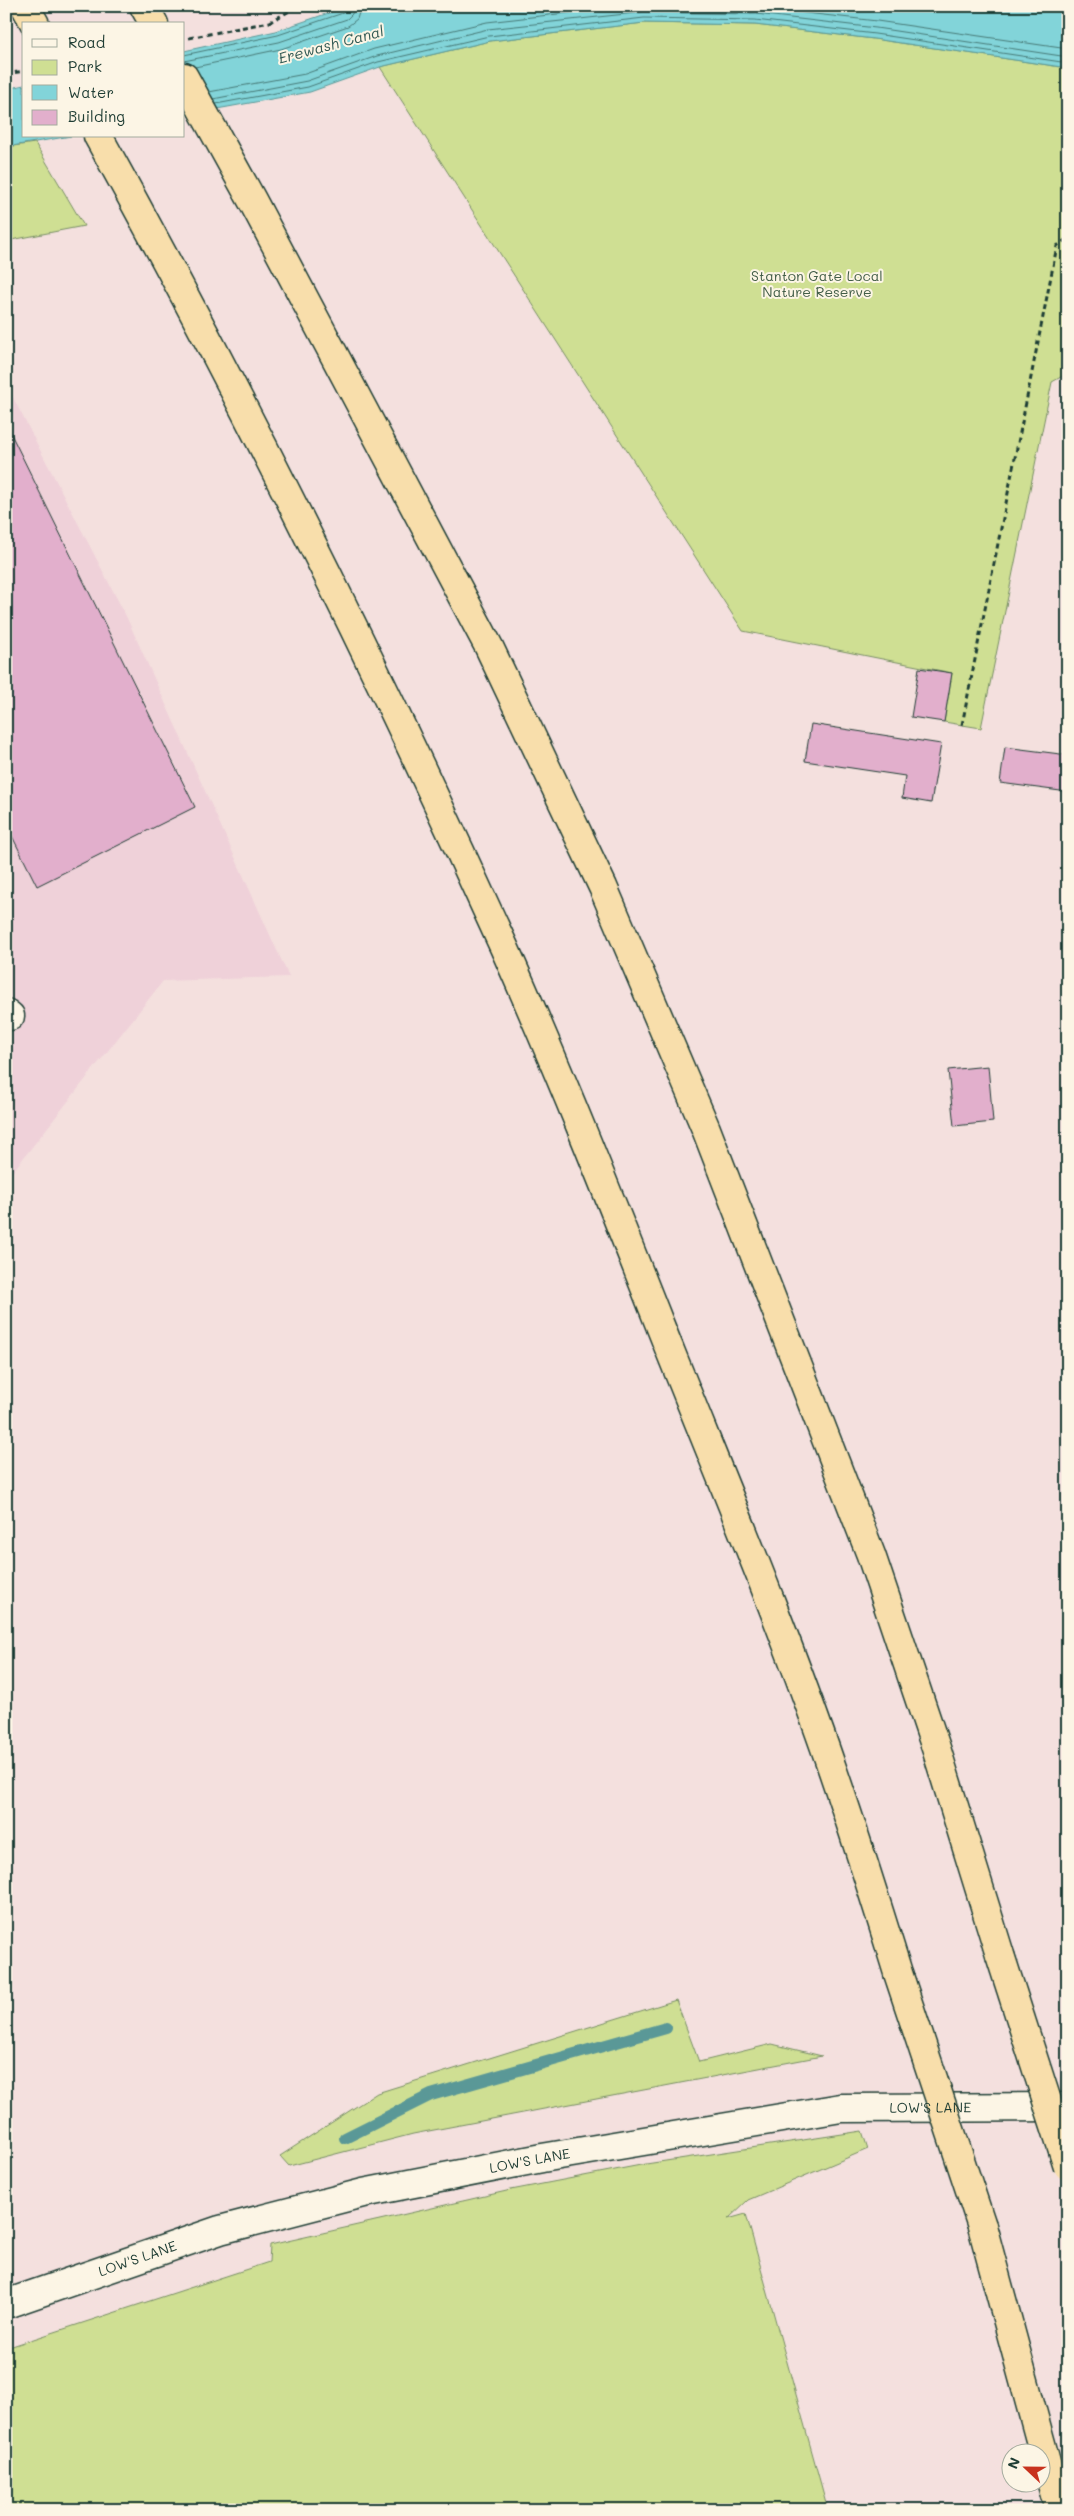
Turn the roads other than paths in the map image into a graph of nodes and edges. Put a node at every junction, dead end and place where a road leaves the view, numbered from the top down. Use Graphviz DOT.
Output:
graph roads {
  1 [pos="25,6"];
  2 [pos="144,6"];
  3 [pos="34,22"];
  4 [pos="153,22"];
  5 [pos="185,79"];
  6 [pos="99,138"];
  7 [pos="1068,2107"];
  8 [pos="1068,2166"];
  9 [pos="6,2304"];
  10 [pos="1059,2510"];
  1 -- 3 [label="highway"];
  2 -- 4 [label="highway"];
  5 -- 8 [label="highway, bridge"];
  6 -- 10 [label="highway, bridge"];
  7 -- 9 [label="street, LOW'S LANE"];
}
